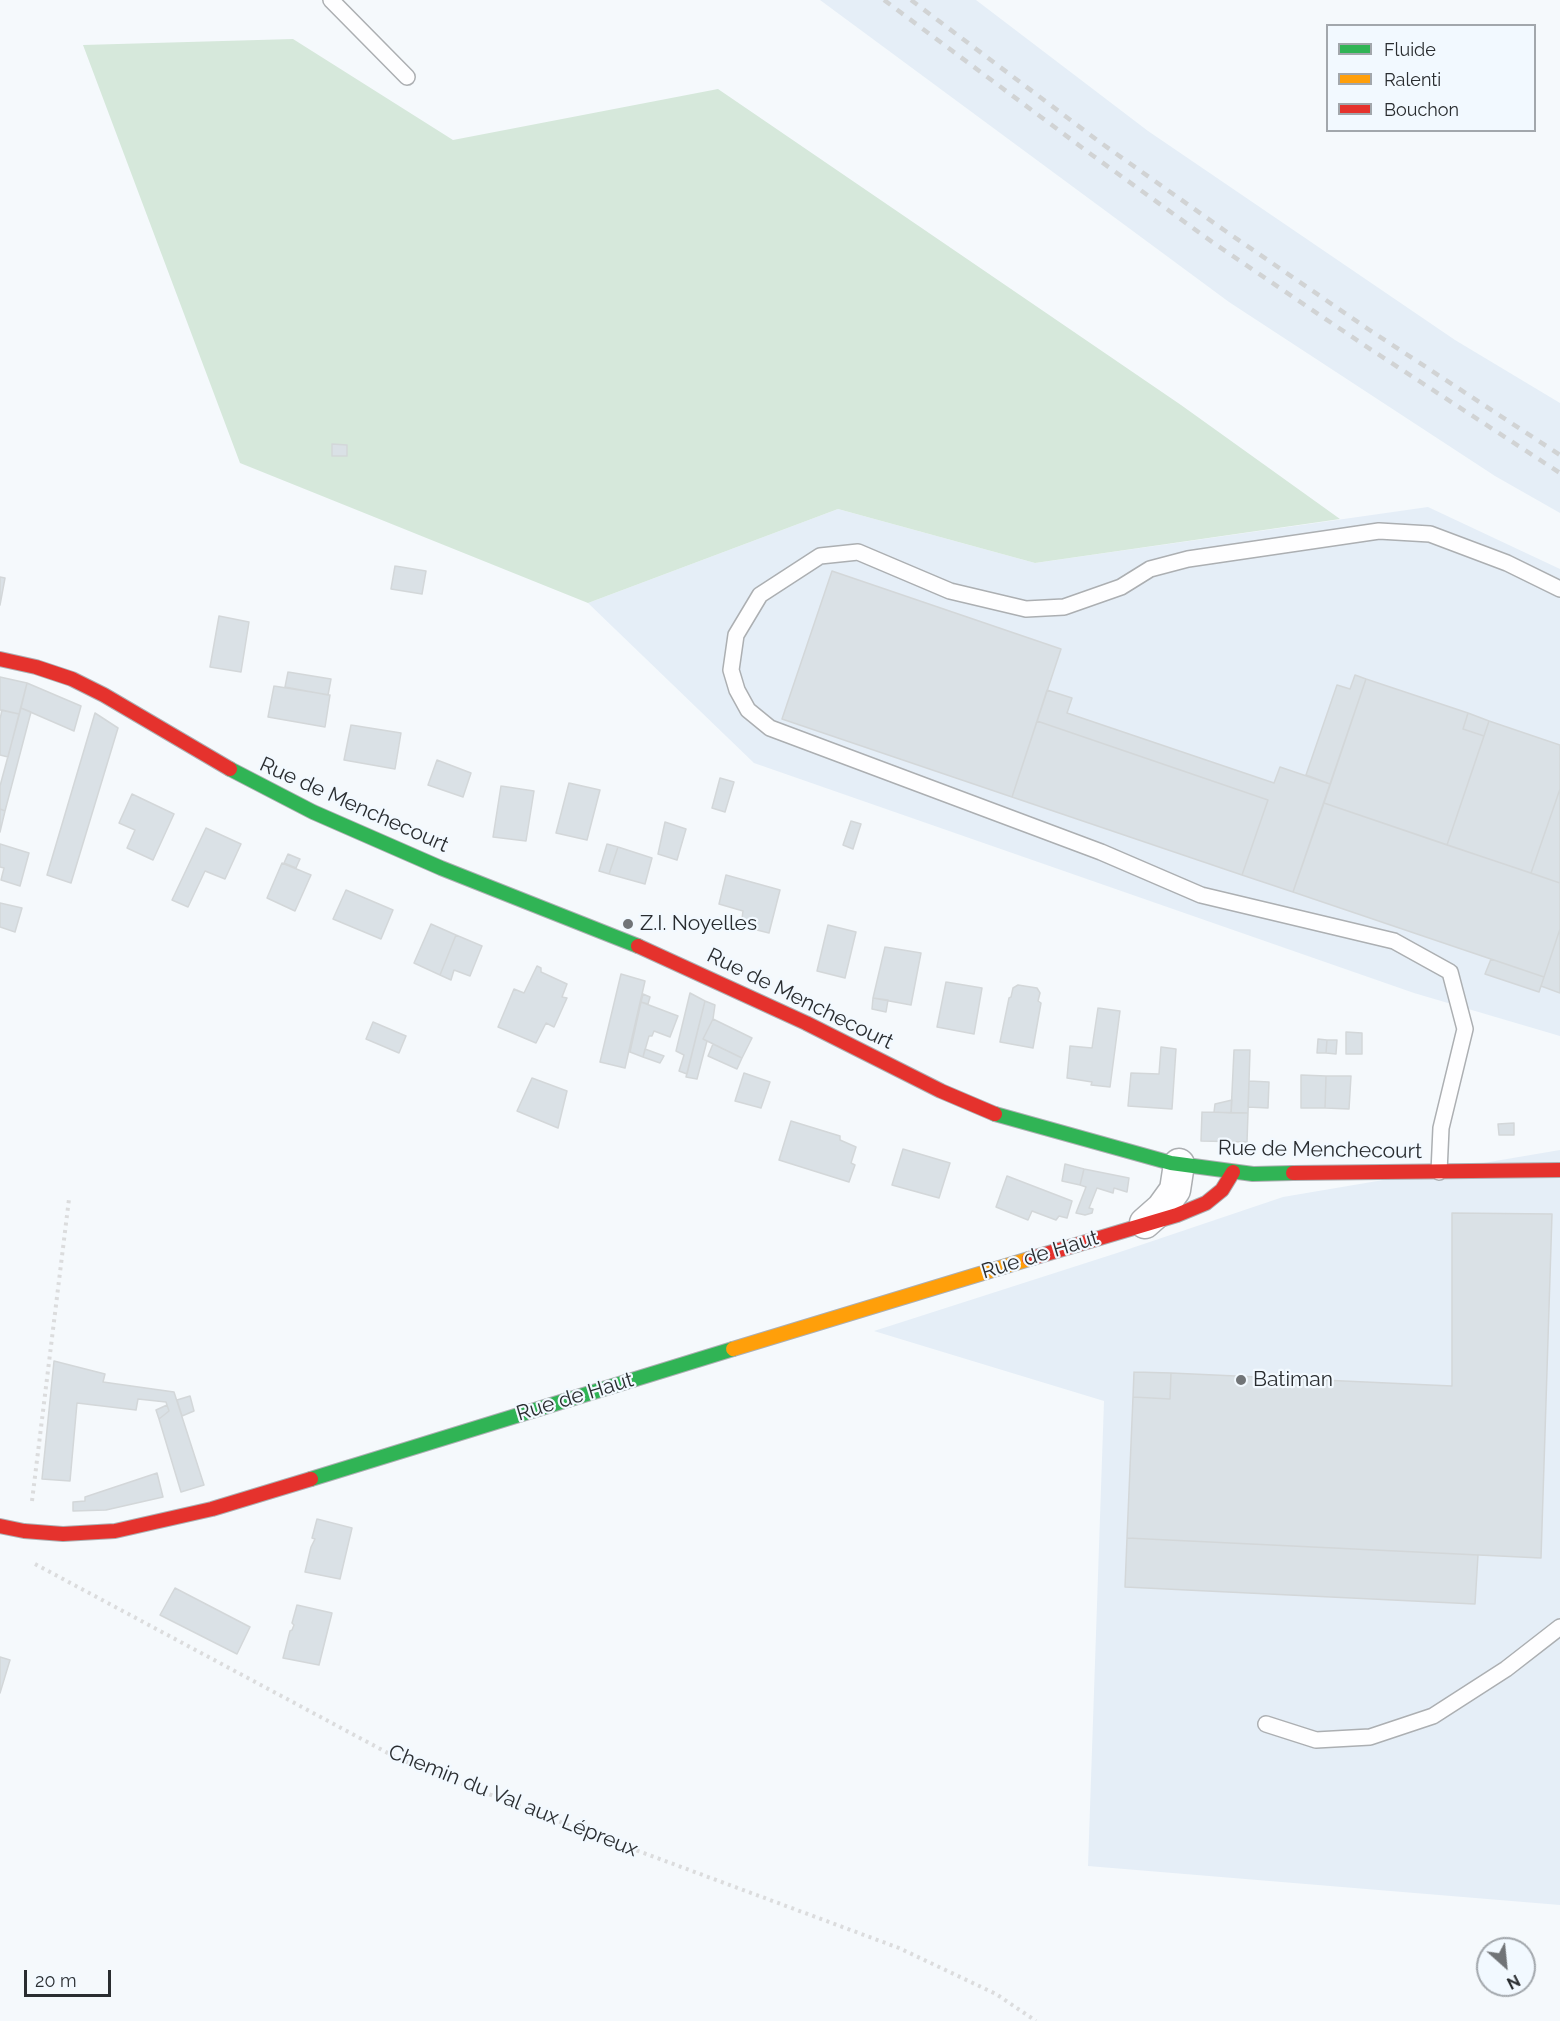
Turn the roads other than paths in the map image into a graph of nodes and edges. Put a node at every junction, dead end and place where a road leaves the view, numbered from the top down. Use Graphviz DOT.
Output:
graph roads {
  1 [pos="331,0"];
  2 [pos="407,77"];
  3 [pos="1560,589"];
  4 [pos="0,659"];
  5 [pos="1179,1164"];
  6 [pos="1560,1170"];
  7 [pos="1233,1172"];
  8 [pos="1439,1172"];
  9 [pos="1145,1222"];
  10 [pos="0,1526"];
  11 [pos="1560,1627"];
  12 [pos="1266,1724"];
  1 -- 2 [label="lane"];
  3 -- 8 [label="lane"];
  4 -- 5 [label="main road, Rue de Menchecourt"];
  5 -- 7 [label="main road, Rue de Menchecourt"];
  5 -- 9 [label="street, Rue de Haut"];
  6 -- 8 [label="main road, Rue de Menchecourt"];
  7 -- 8 [label="main road, Rue de Menchecourt"];
  7 -- 9 [label="main road, Rue de Haut"];
  9 -- 10 [label="main road, Rue de Haut"];
  11 -- 12 [label="lane"];
}
